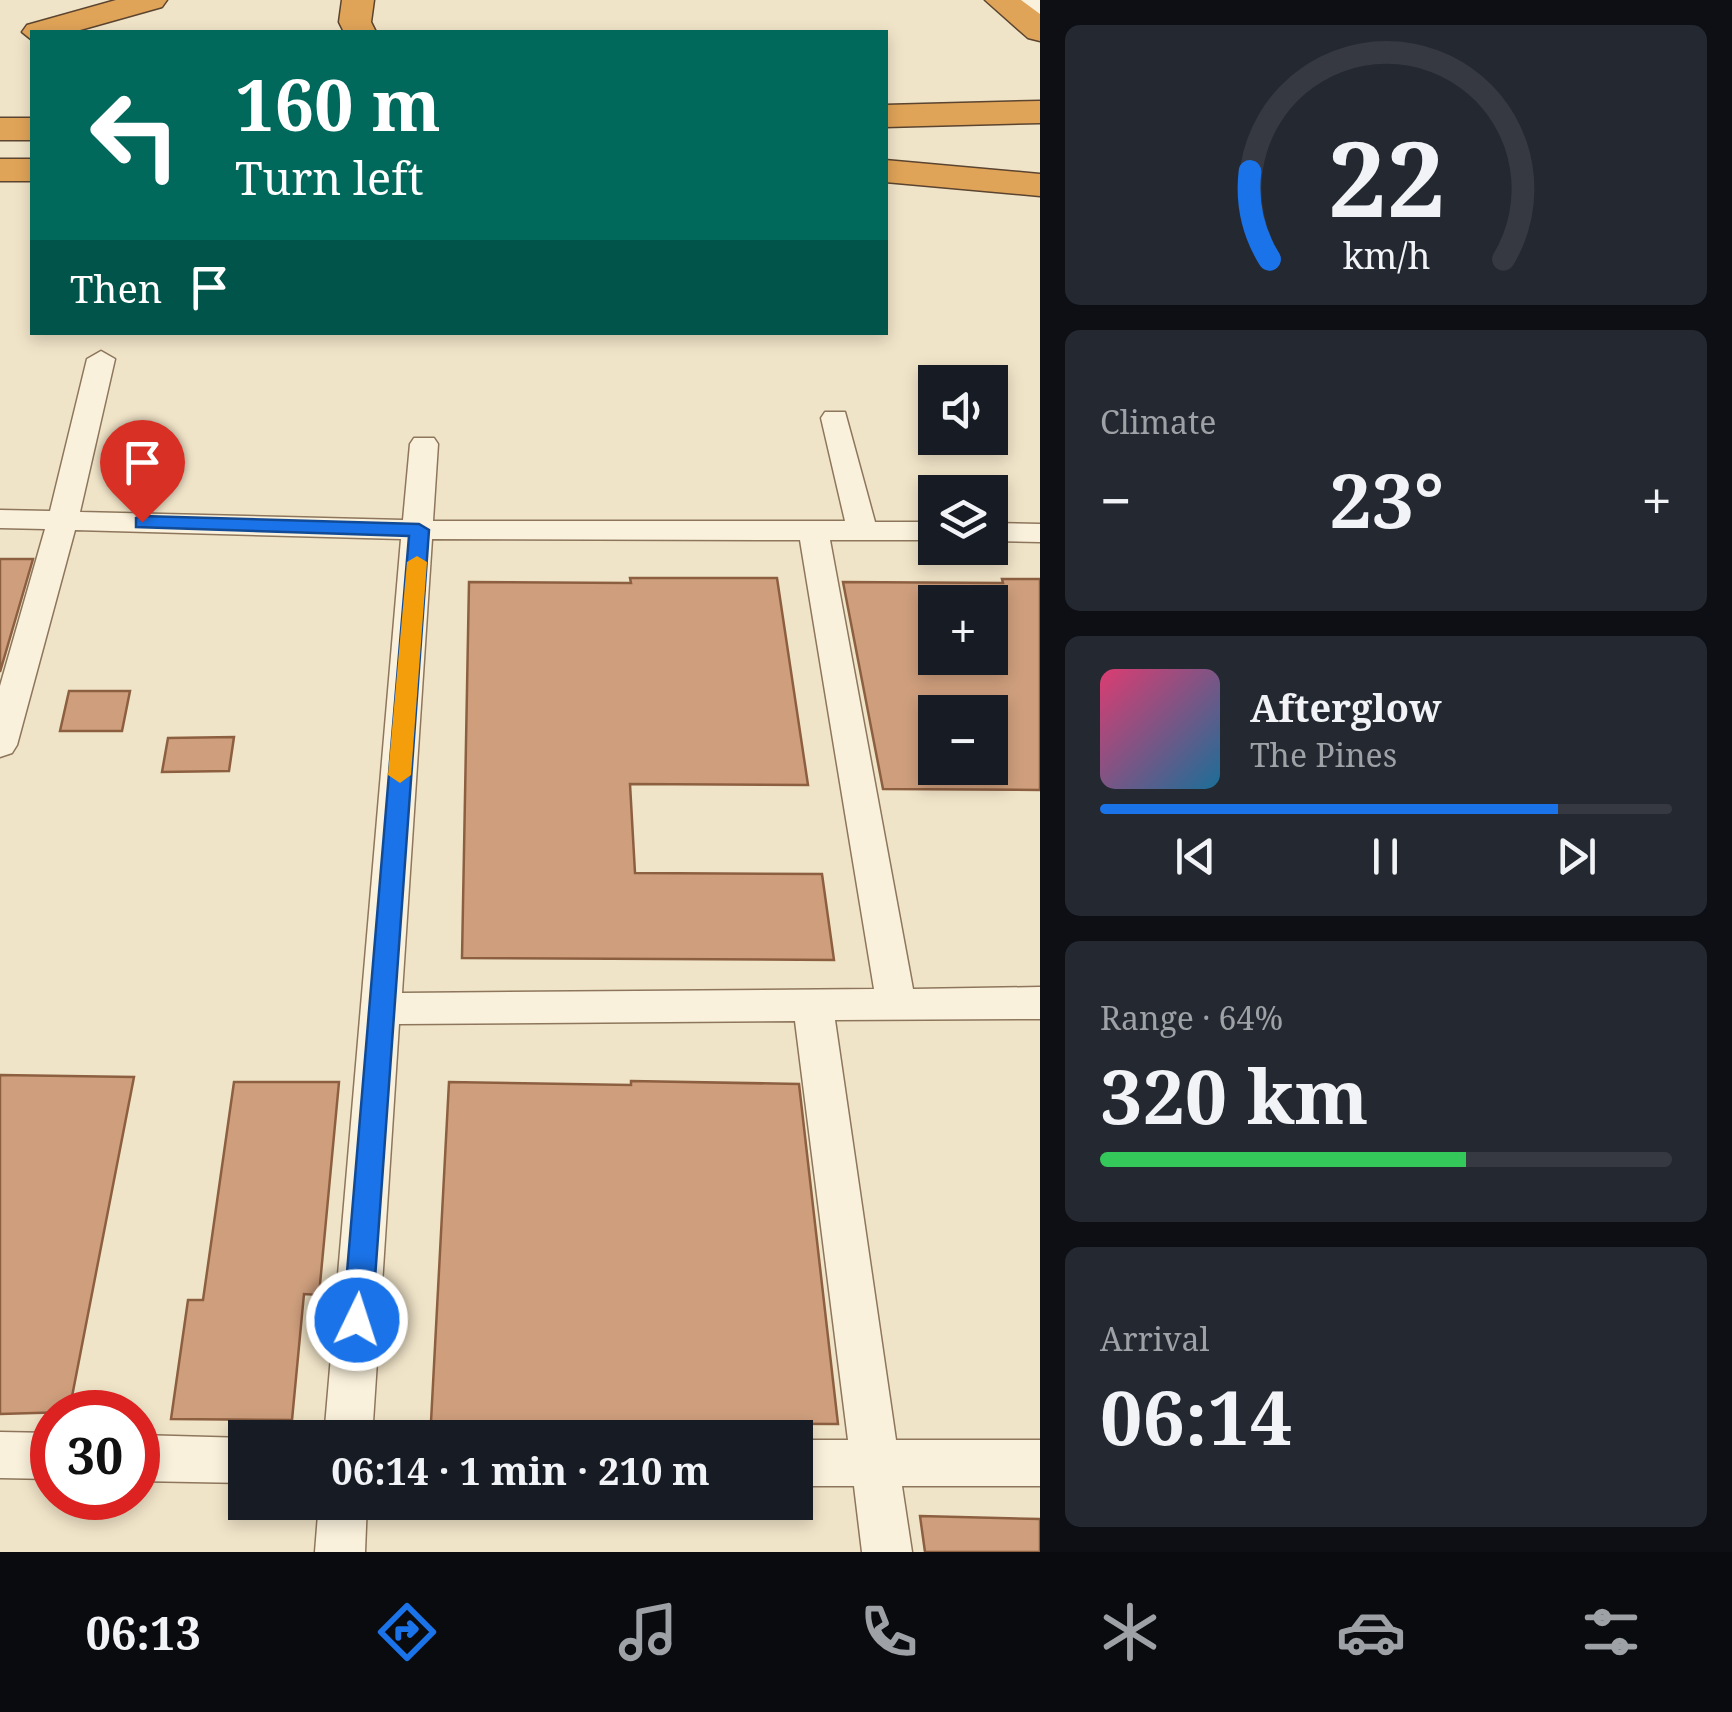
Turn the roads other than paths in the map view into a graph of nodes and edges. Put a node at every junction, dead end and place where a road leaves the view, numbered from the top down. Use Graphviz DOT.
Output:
graph roads {
  1 [pos="150,0"];
  2 [pos="358,0"];
  3 [pos="1001,0"];
  4 [pos="1032,0"];
  5 [pos="1040,16"];
  6 [pos="46,30"];
  7 [pos="359,30"];
  8 [pos="1040,31"];
  9 [pos="30,35"];
  10 [pos="0,43"];
  11 [pos="1040,112"];
  12 [pos="888,116"];
  13 [pos="0,129"];
  14 [pos="30,129"];
  15 [pos="1040,153"];
  16 [pos="888,156"];
  17 [pos="0,170"];
  18 [pos="30,170"];
  19 [pos="888,171"];
  20 [pos="1040,185"];
  21 [pos="101,359"];
  22 [pos="835,418"];
  23 [pos="424,444"];
  24 [pos="0,519"];
  25 [pos="64,520"];
  26 [pos="813,529"];
  27 [pos="419,530"];
  28 [pos="862,530"];
  29 [pos="918,531"];
  30 [pos="1008,532"];
  31 [pos="1040,533"];
  32 [pos="0,745"];
  33 [pos="1040,1003"];
  34 [pos="896,1004"];
  35 [pos="813,1006"];
  36 [pos="381,1009"];
  37 [pos="349,1420"];
  38 [pos="0,1456"];
  39 [pos="30,1456"];
  40 [pos="160,1458"];
  41 [pos="228,1460"];
  42 [pos="813,1463"];
  43 [pos="1040,1463"];
  44 [pos="876,1464"];
  45 [pos="342,1520"];
  46 [pos="340,1552"];
  47 [pos="887,1552"];
  1 -- 6 [label="highway"];
  2 -- 7 [label="highway"];
  3 -- 8 [label="highway"];
  4 -- 5 [label="main road"];
  9 -- 10 [label="highway"];
  11 -- 12 [label="highway"];
  13 -- 14 [label="highway"];
  15 -- 16 [label="highway"];
  17 -- 18 [label="highway"];
  19 -- 20 [label="highway"];
  21 -- 25 [label="street"];
  22 -- 28 [label="street"];
  23 -- 27 [label="street"];
  24 -- 25 [label="street"];
  25 -- 27 [label="street"];
  25 -- 32 [label="street"];
  26 -- 27 [label="street"];
  26 -- 28 [label="street"];
  26 -- 34 [label="street"];
  27 -- 36 [label="street"];
  28 -- 29 [label="street"];
  30 -- 31 [label="street"];
  33 -- 34 [label="street"];
  34 -- 35 [label="street"];
  35 -- 36 [label="street"];
  35 -- 44 [label="street"];
  36 -- 37 [label="street"];
  38 -- 39 [label="street"];
  40 -- 41 [label="street"];
  42 -- 44 [label="street"];
  43 -- 44 [label="street"];
  44 -- 47 [label="street"];
  45 -- 46 [label="street"];
}
